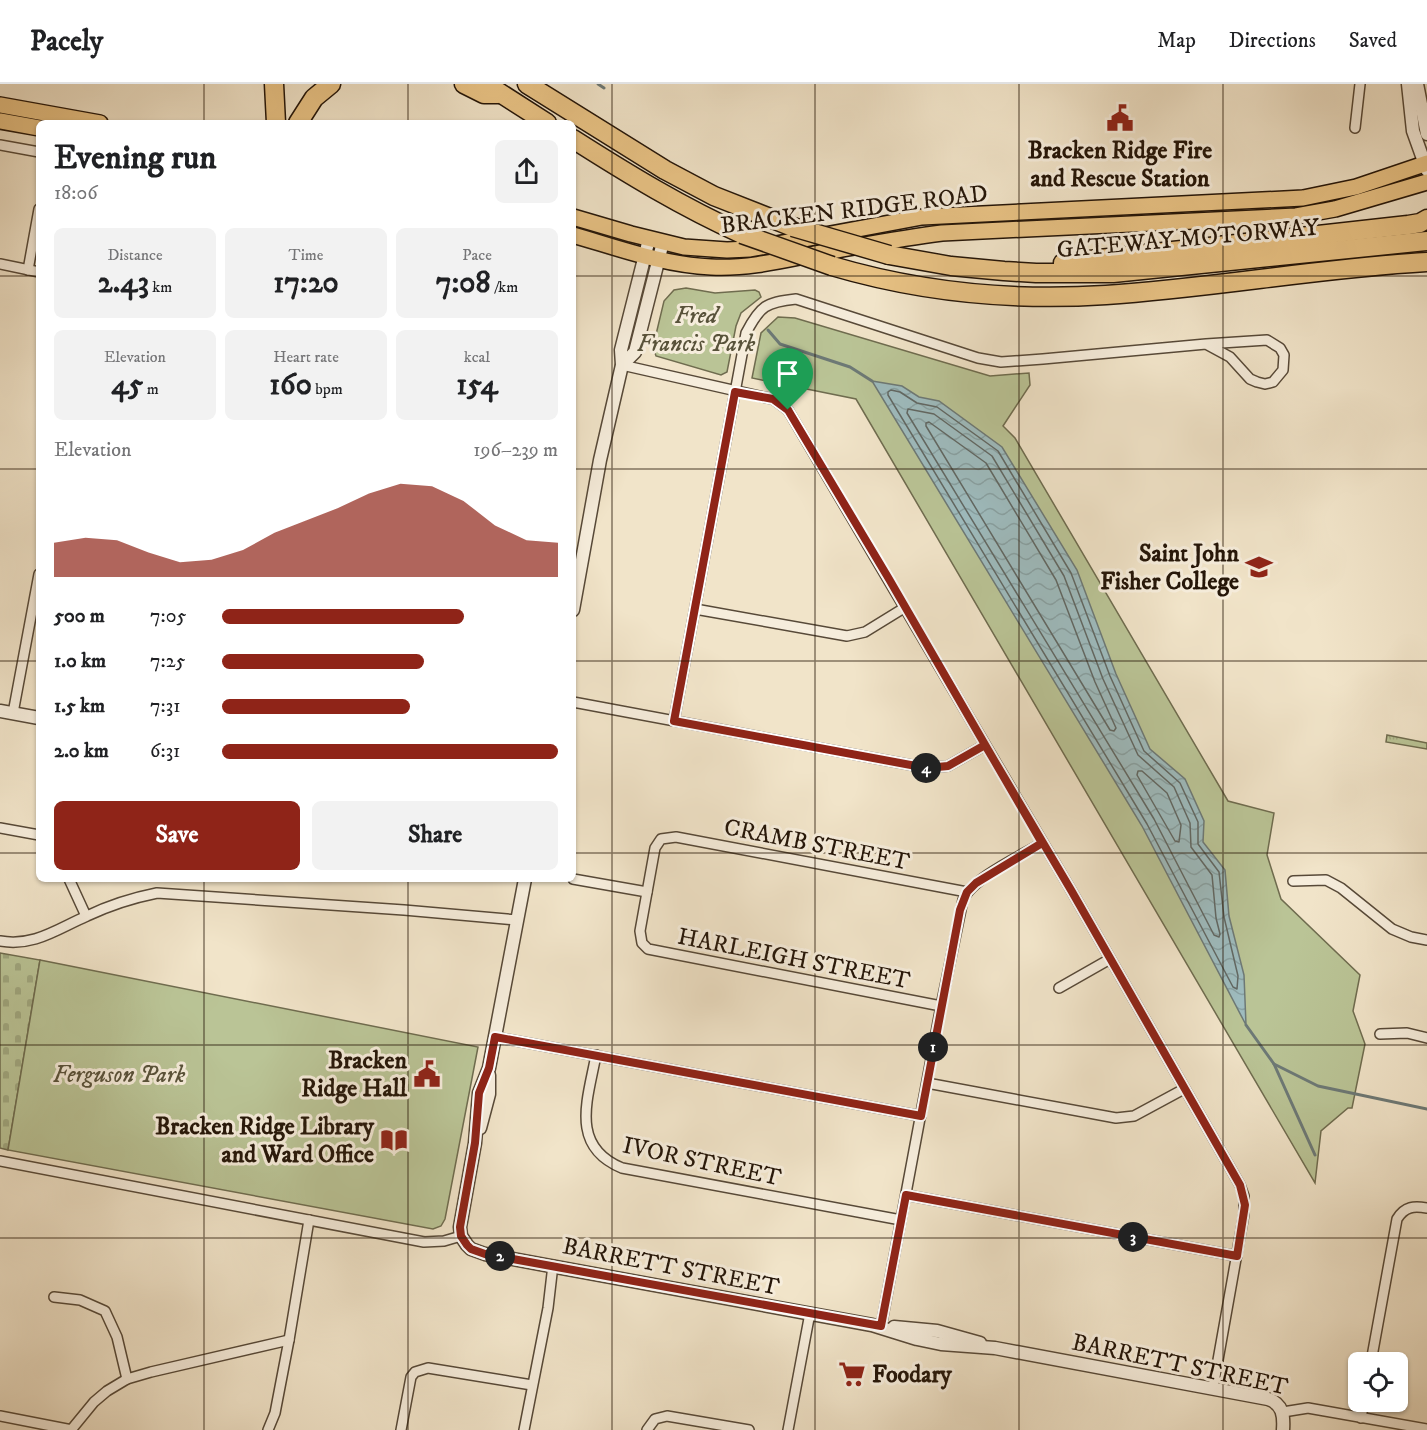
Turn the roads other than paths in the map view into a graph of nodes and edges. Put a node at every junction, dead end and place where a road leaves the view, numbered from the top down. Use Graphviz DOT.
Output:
graph roads {
  1 [pos="274,84"];
  2 [pos="331,84"];
  3 [pos="464,84"];
  4 [pos="486,84"];
  5 [pos="526,84"];
  6 [pos="1360,84"];
  7 [pos="1408,84"];
  8 [pos="1417,84"];
  9 [pos="503,94"];
  10 [pos="0,105"];
  11 [pos="272,119"];
  12 [pos="303,120"];
  13 [pos="543,120"];
  14 [pos="0,121"];
  15 [pos="36,121"];
  16 [pos="36,124"];
  17 [pos="1355,128"];
  18 [pos="1427,134"];
  19 [pos="576,141"];
  20 [pos="0,145"];
  21 [pos="36,151"];
  22 [pos="1426,166"];
  23 [pos="1427,182"];
  24 [pos="576,218"];
  25 [pos="1427,219"];
  26 [pos="36,226"];
  27 [pos="576,236"];
  28 [pos="656,240"];
  29 [pos="594,241"];
  30 [pos="1427,241"];
  31 [pos="576,247"];
  32 [pos="653,257"];
  33 [pos="1427,262"];
  34 [pos="0,264"];
  35 [pos="28,270"];
  36 [pos="36,271"];
  37 [pos="1036,273"];
  38 [pos="1206,344"];
  39 [pos="622,365"];
  40 [pos="735,392"];
  41 [pos="579,547"];
  42 [pos="576,578"];
  43 [pos="36,590"];
  44 [pos="904,608"];
  45 [pos="695,609"];
  46 [pos="576,703"];
  47 [pos="0,711"];
  48 [pos="13,713"];
  49 [pos="36,717"];
  50 [pos="674,721"];
  51 [pos="985,745"];
  52 [pos="0,828"];
  53 [pos="36,834"];
  54 [pos="1042,843"];
  55 [pos="576,880"];
  56 [pos="1293,881"];
  57 [pos="70,882"];
  58 [pos="524,882"];
  59 [pos="647,892"];
  60 [pos="967,892"];
  61 [pos="86,916"];
  62 [pos="517,920"];
  63 [pos="1427,940"];
  64 [pos="0,941"];
  65 [pos="642,943"];
  66 [pos="632,948"];
  67 [pos="1110,958"];
  68 [pos="1059,988"];
  69 [pos="941,1006"];
  70 [pos="1380,1034"];
  71 [pos="495,1037"];
  72 [pos="1427,1038"];
  73 [pos="596,1055"];
  74 [pos="927,1083"];
  75 [pos="1184,1089"];
  76 [pos="921,1116"];
  77 [pos="0,1161"];
  78 [pos="906,1195"];
  79 [pos="1427,1208"];
  80 [pos="309,1220"];
  81 [pos="901,1220"];
  82 [pos="461,1236"];
  83 [pos="1237,1256"];
  84 [pos="553,1265"];
  85 [pos="54,1297"];
  86 [pos="810,1313"];
  87 [pos="881,1326"];
  88 [pos="289,1340"];
  89 [pos="1373,1352"];
  90 [pos="405,1367"];
  91 [pos="415,1372"];
  92 [pos="127,1379"];
  93 [pos="532,1385"];
  94 [pos="1213,1388"];
  95 [pos="1283,1412"];
  96 [pos="1362,1412"];
  97 [pos="0,1416"];
  98 [pos="1361,1418"];
  99 [pos="1427,1429"];
  100 [pos="71,1430"];
  101 [pos="268,1430"];
  102 [pos="401,1430"];
  103 [pos="524,1430"];
  104 [pos="647,1430"];
  105 [pos="749,1430"];
  106 [pos="788,1430"];
  107 [pos="1282,1430"];
  1 -- 11 [label="highway"];
  2 -- 12 [label="highway"];
  3 -- 9 [label="highway"];
  4 -- 9 [label="highway"];
  5 -- 37 [label="highway, GATEWAY MOTORWAY, bridge"];
  6 -- 17 [label="street"];
  7 -- 22 [label="street"];
  8 -- 18 [label="street"];
  9 -- 13 [label="highway"];
  10 -- 15 [label="main road"];
  14 -- 16 [label="main road"];
  19 -- 33 [label="highway, GATEWAY MOTORWAY, bridge"];
  20 -- 21 [label="street"];
  22 -- 28 [label="main road, BRACKEN RIDGE ROAD"];
  23 -- 32 [label="main road, BRACKEN RIDGE ROAD"];
  24 -- 28 [label="main road, BRACKEN RIDGE ROAD"];
  25 -- 37 [label="highway"];
  26 -- 35 [label="street"];
  27 -- 29 [label="main road, BRACKEN RIDGE ROAD"];
  28 -- 32 [label="street"];
  29 -- 31 [label="main road"];
  29 -- 32 [label="main road, BRACKEN RIDGE ROAD"];
  30 -- 37 [label="highway, GATEWAY MOTORWAY"];
  32 -- 39 [label="street"];
  34 -- 35 [label="street"];
  35 -- 36 [label="street"];
  38 -- 38 [label="street"];
  38 -- 40 [label="street"];
  39 -- 40 [label="street"];
  39 -- 41 [label="street"];
  40 -- 44 [label="street"];
  40 -- 45 [label="street"];
  41 -- 42 [label="street"];
  43 -- 48 [label="street"];
  44 -- 45 [label="street"];
  44 -- 51 [label="street"];
  45 -- 50 [label="street"];
  46 -- 50 [label="street"];
  47 -- 48 [label="street"];
  48 -- 49 [label="street"];
  50 -- 51 [label="street"];
  51 -- 54 [label="street"];
  52 -- 53 [label="street"];
  54 -- 60 [label="street"];
  54 -- 67 [label="street"];
  55 -- 59 [label="street"];
  56 -- 63 [label="street"];
  57 -- 61 [label="street"];
  58 -- 62 [label="street"];
  59 -- 60 [label="street, CRAMB STREET"];
  59 -- 65 [label="street, HARLEIGH STREET"];
  60 -- 69 [label="street"];
  61 -- 62 [label="street"];
  61 -- 64 [label="street"];
  62 -- 71 [label="street"];
  65 -- 66 [label="street, HARLEIGH STREET"];
  65 -- 69 [label="street, HARLEIGH STREET"];
  67 -- 68 [label="street"];
  67 -- 75 [label="street"];
  69 -- 74 [label="street"];
  70 -- 72 [label="street"];
  71 -- 73 [label="street"];
  71 -- 82 [label="street"];
  73 -- 76 [label="street"];
  73 -- 81 [label="street, IVOR STREET"];
  74 -- 75 [label="street"];
  74 -- 76 [label="street"];
  75 -- 83 [label="street"];
  76 -- 78 [label="street"];
  77 -- 80 [label="street"];
  78 -- 81 [label="street"];
  78 -- 83 [label="street"];
  79 -- 89 [label="street"];
  80 -- 82 [label="street"];
  80 -- 88 [label="street"];
  81 -- 87 [label="street"];
  82 -- 84 [label="street, BARRETT STREET"];
  83 -- 94 [label="street"];
  84 -- 86 [label="street, BARRETT STREET"];
  84 -- 93 [label="street"];
  85 -- 92 [label="street"];
  86 -- 87 [label="street, BARRETT STREET"];
  86 -- 106 [label="street"];
  87 -- 94 [label="street, BARRETT STREET"];
  88 -- 92 [label="street"];
  88 -- 101 [label="street"];
  90 -- 91 [label="street"];
  91 -- 93 [label="street"];
  91 -- 102 [label="street"];
  92 -- 100 [label="street"];
  93 -- 103 [label="street"];
  94 -- 95 [label="street, BARRETT STREET"];
  95 -- 98 [label="street, BARRETT STREET"];
  95 -- 107 [label="street"];
  96 -- 98 [label="street"];
  97 -- 100 [label="street"];
  98 -- 99 [label="street, BARRETT STREET"];
  104 -- 105 [label="street"];
}
